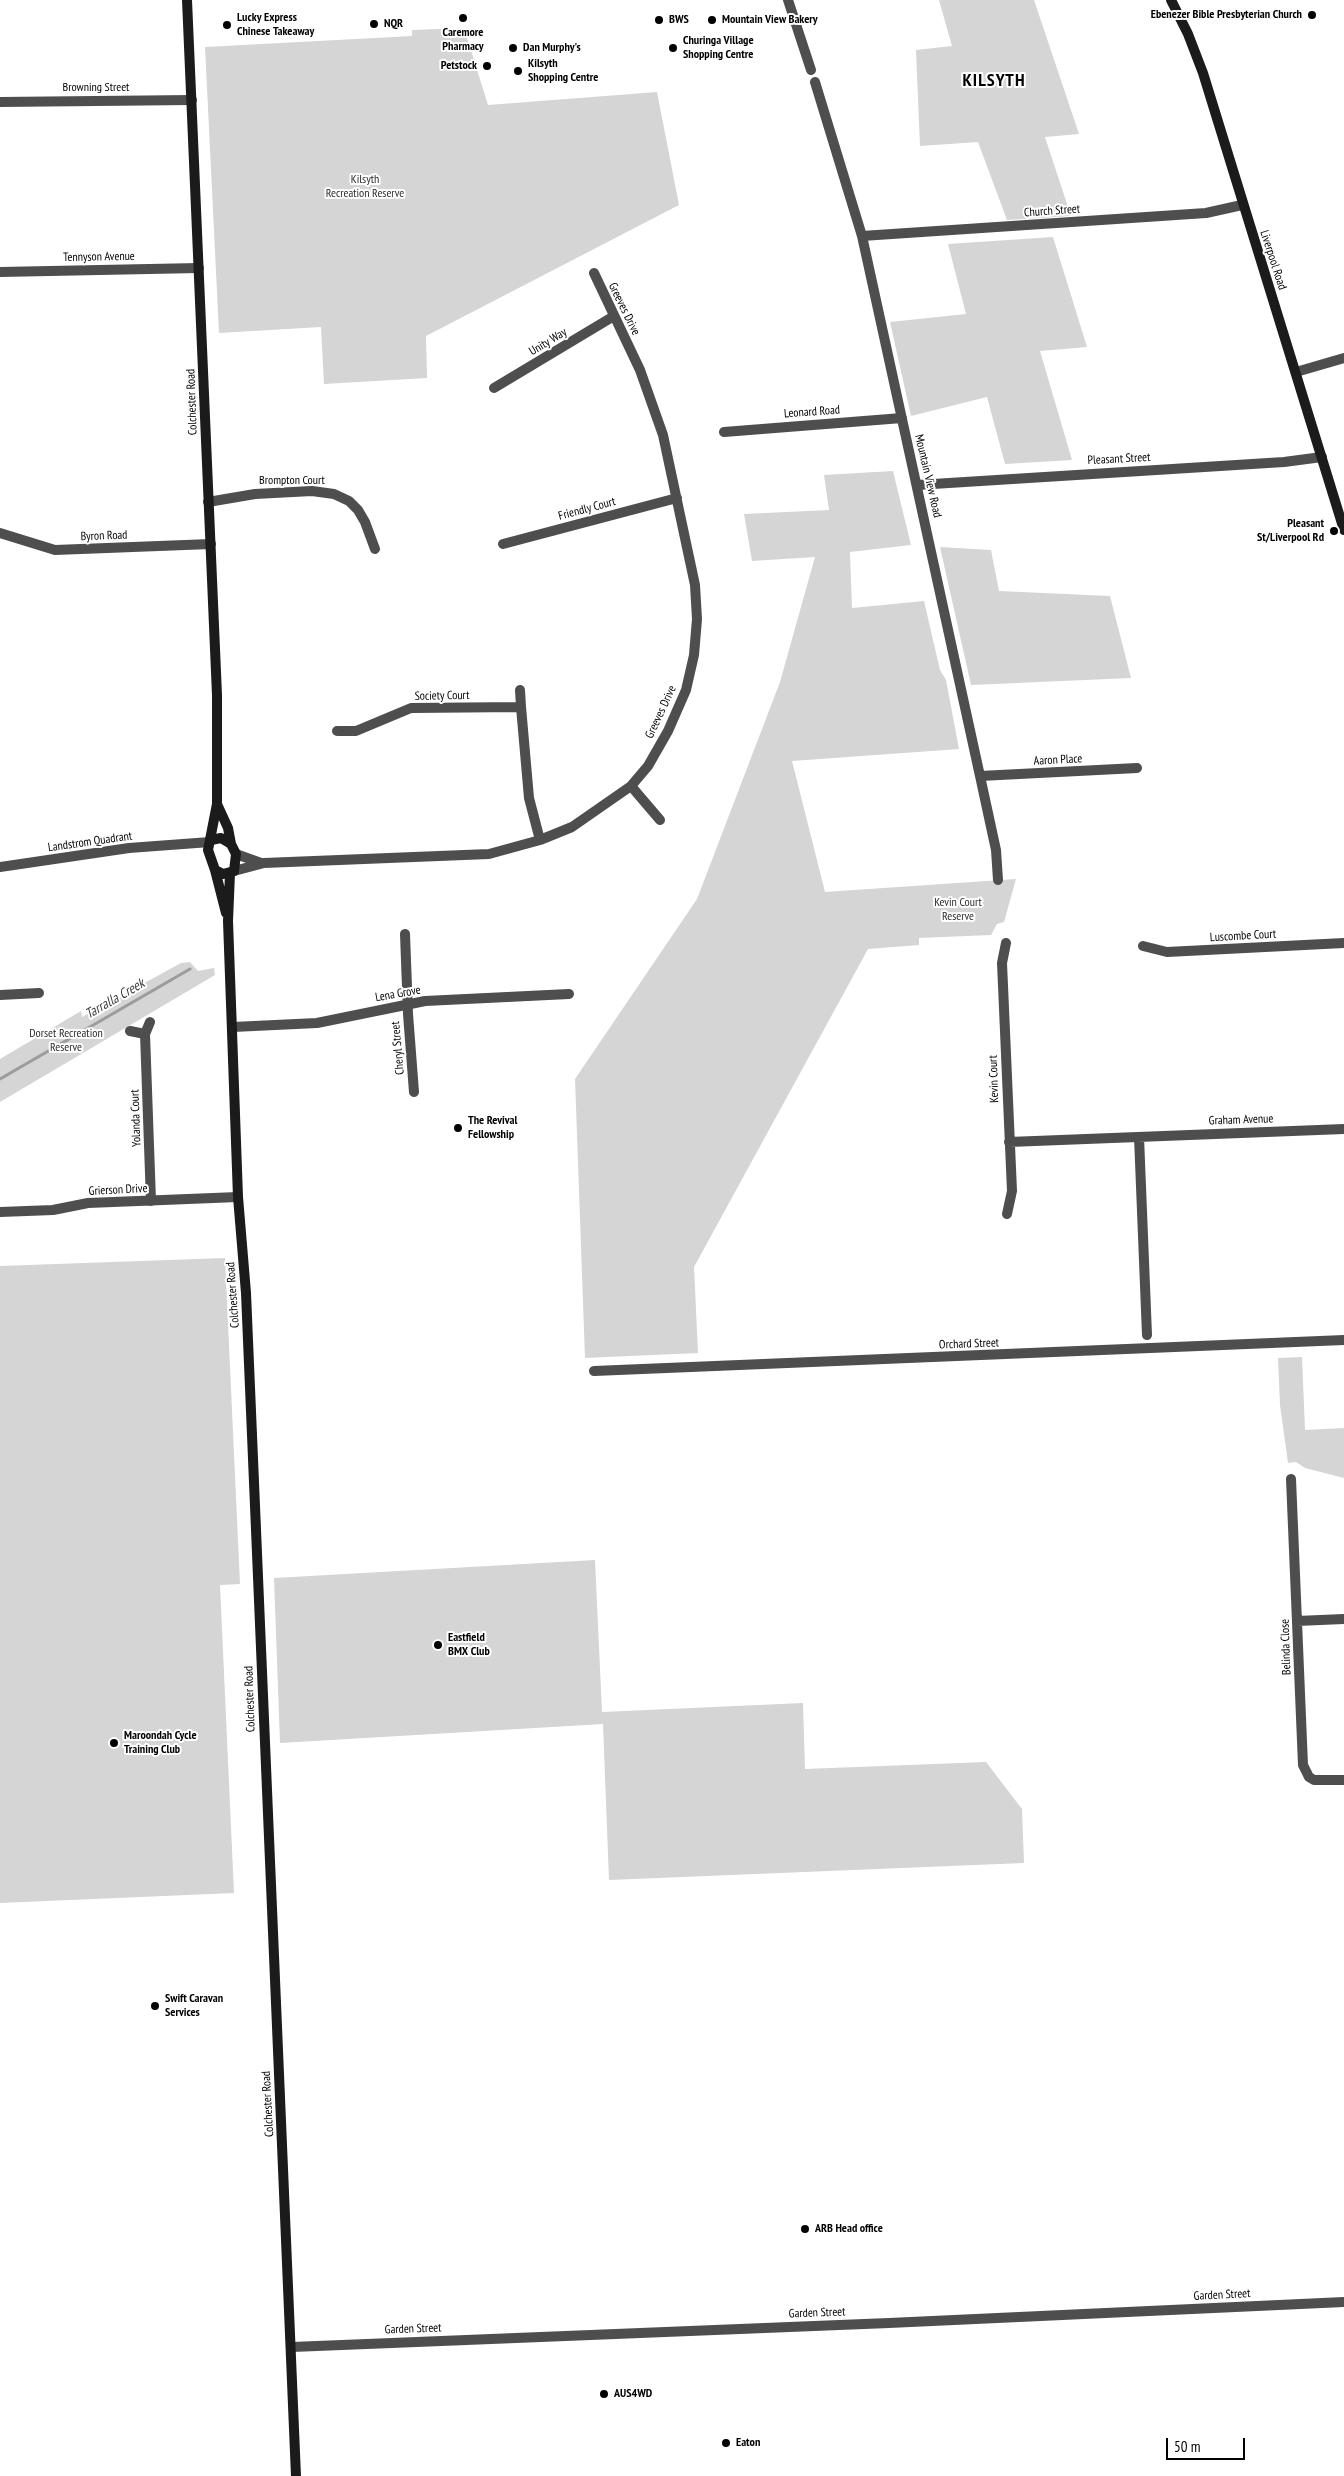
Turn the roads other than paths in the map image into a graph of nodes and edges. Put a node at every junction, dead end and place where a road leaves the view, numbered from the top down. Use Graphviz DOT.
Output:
graph roads {
  1 [pos="187,0"];
  2 [pos="788,0"];
  3 [pos="1171,0"];
  4 [pos="810,70"];
  5 [pos="815,82"];
  6 [pos="192,100"];
  7 [pos="0,102"];
  8 [pos="1242,205"];
  9 [pos="862,236"];
  10 [pos="199,268"];
  11 [pos="0,272"];
  12 [pos="594,273"];
  13 [pos="614,316"];
  14 [pos="1344,358"];
  15 [pos="1296,372"];
  16 [pos="494,388"];
  17 [pos="902,418"];
  18 [pos="724,432"];
  19 [pos="1322,457"];
  20 [pos="917,485"];
  21 [pos="677,498"];
  22 [pos="208,502"];
  23 [pos="1344,528"];
  24 [pos="0,533"];
  25 [pos="211,544"];
  26 [pos="503,544"];
  27 [pos="375,549"];
  28 [pos="520,690"];
  29 [pos="521,707"];
  30 [pos="337,731"];
  31 [pos="1136,768"];
  32 [pos="980,776"];
  33 [pos="631,786"];
  34 [pos="218,804"];
  35 [pos="660,820"];
  36 [pos="540,840"];
  37 [pos="210,841"];
  38 [pos="231,844"];
  39 [pos="183,846"];
  40 [pos="236,854"];
  41 [pos="209,855"];
  42 [pos="264,863"];
  43 [pos="0,867"];
  44 [pos="215,870"];
  45 [pos="232,872"];
  46 [pos="998,880"];
  47 [pos="228,921"];
  48 [pos="405,934"];
  49 [pos="1006,943"];
  50 [pos="1344,943"];
  51 [pos="1143,946"];
  52 [pos="39,993"];
  53 [pos="570,994"];
  54 [pos="0,995"];
  55 [pos="409,1003"];
  56 [pos="150,1022"];
  57 [pos="233,1027"];
  58 [pos="130,1031"];
  59 [pos="145,1034"];
  60 [pos="414,1092"];
  61 [pos="1344,1129"];
  62 [pos="1139,1137"];
  63 [pos="1009,1142"];
  64 [pos="238,1197"];
  65 [pos="151,1201"];
  66 [pos="0,1212"];
  67 [pos="1006,1214"];
  68 [pos="1147,1335"];
  69 [pos="1344,1340"];
  70 [pos="594,1371"];
  71 [pos="1291,1479"];
  72 [pos="1344,1619"];
  73 [pos="1297,1621"];
  74 [pos="1344,1780"];
  75 [pos="1344,2302"];
  76 [pos="292,2347"];
  77 [pos="296,2476"];
  1 -- 6 [label="main road, Colchester Road"];
  2 -- 4 [label="street"];
  3 -- 8 [label="main road, Liverpool Road"];
  5 -- 9 [label="street, Mountain View Road"];
  6 -- 7 [label="street, Browning Street"];
  6 -- 10 [label="main road, Colchester Road"];
  8 -- 9 [label="street, Church Street"];
  8 -- 15 [label="main road, Liverpool Road"];
  9 -- 17 [label="street, Mountain View Road"];
  10 -- 11 [label="street, Tennyson Avenue"];
  10 -- 22 [label="main road, Colchester Road"];
  12 -- 13 [label="street, Greeves Drive"];
  13 -- 16 [label="street, Unity Way"];
  13 -- 21 [label="street, Greeves Drive"];
  14 -- 15 [label="street"];
  15 -- 19 [label="main road, Liverpool Road"];
  17 -- 18 [label="street, Leonard Road"];
  17 -- 20 [label="street, Mountain View Road"];
  19 -- 20 [label="street, Pleasant Street"];
  19 -- 23 [label="main road, Liverpool Road"];
  20 -- 32 [label="street, Mountain View Road"];
  21 -- 26 [label="street, Friendly Court"];
  21 -- 33 [label="street, Greeves Drive"];
  22 -- 25 [label="main road, Colchester Road"];
  22 -- 27 [label="street, Brompton Court"];
  24 -- 25 [label="street, Byron Road"];
  25 -- 34 [label="main road, Colchester Road"];
  28 -- 29 [label="street"];
  29 -- 30 [label="street, Society Court"];
  29 -- 36 [label="street"];
  31 -- 32 [label="street, Aaron Place"];
  32 -- 46 [label="street, Mountain View Road"];
  33 -- 35 [label="street"];
  33 -- 36 [label="street, Greeves Drive"];
  34 -- 37 [label="main road, Colchester Road"];
  34 -- 38 [label="main road, Colchester Road"];
  36 -- 42 [label="street, Greeves Drive"];
  37 -- 38 [label="main road"];
  37 -- 39 [label="street, Landstrom Quadrant"];
  37 -- 41 [label="main road"];
  38 -- 40 [label="main road"];
  39 -- 41 [label="street, Landstrom Quadrant"];
  39 -- 43 [label="street, Landstrom Quadrant"];
  40 -- 42 [label="street, Greeves Drive"];
  40 -- 45 [label="main road"];
  41 -- 44 [label="main road"];
  42 -- 45 [label="street, Greeves Drive"];
  44 -- 45 [label="main road"];
  44 -- 47 [label="main road, Colchester Road"];
  45 -- 47 [label="main road, Colchester Road"];
  47 -- 57 [label="main road, Colchester Road"];
  48 -- 55 [label="street, Cheryl Street"];
  49 -- 63 [label="street, Kevin Court"];
  50 -- 51 [label="street, Luscombe Court"];
  52 -- 54 [label="street"];
  53 -- 55 [label="street, Lena Grove"];
  55 -- 57 [label="street, Lena Grove"];
  55 -- 60 [label="street, Cheryl Street"];
  56 -- 59 [label="street, Yolanda Court"];
  57 -- 64 [label="main road, Colchester Road"];
  58 -- 59 [label="street"];
  59 -- 65 [label="street, Yolanda Court"];
  61 -- 62 [label="street, Graham Avenue"];
  62 -- 63 [label="street, Graham Avenue"];
  62 -- 68 [label="street"];
  63 -- 67 [label="street, Kevin Court"];
  64 -- 65 [label="street, Grierson Drive"];
  64 -- 76 [label="main road, Colchester Road"];
  65 -- 66 [label="street, Grierson Drive"];
  69 -- 70 [label="street, Orchard Street"];
  71 -- 73 [label="street, Belinda Close"];
  72 -- 73 [label="street"];
  73 -- 74 [label="street, Belinda Close"];
  75 -- 76 [label="street, Garden Street"];
  76 -- 77 [label="main road, Colchester Road"];
}
